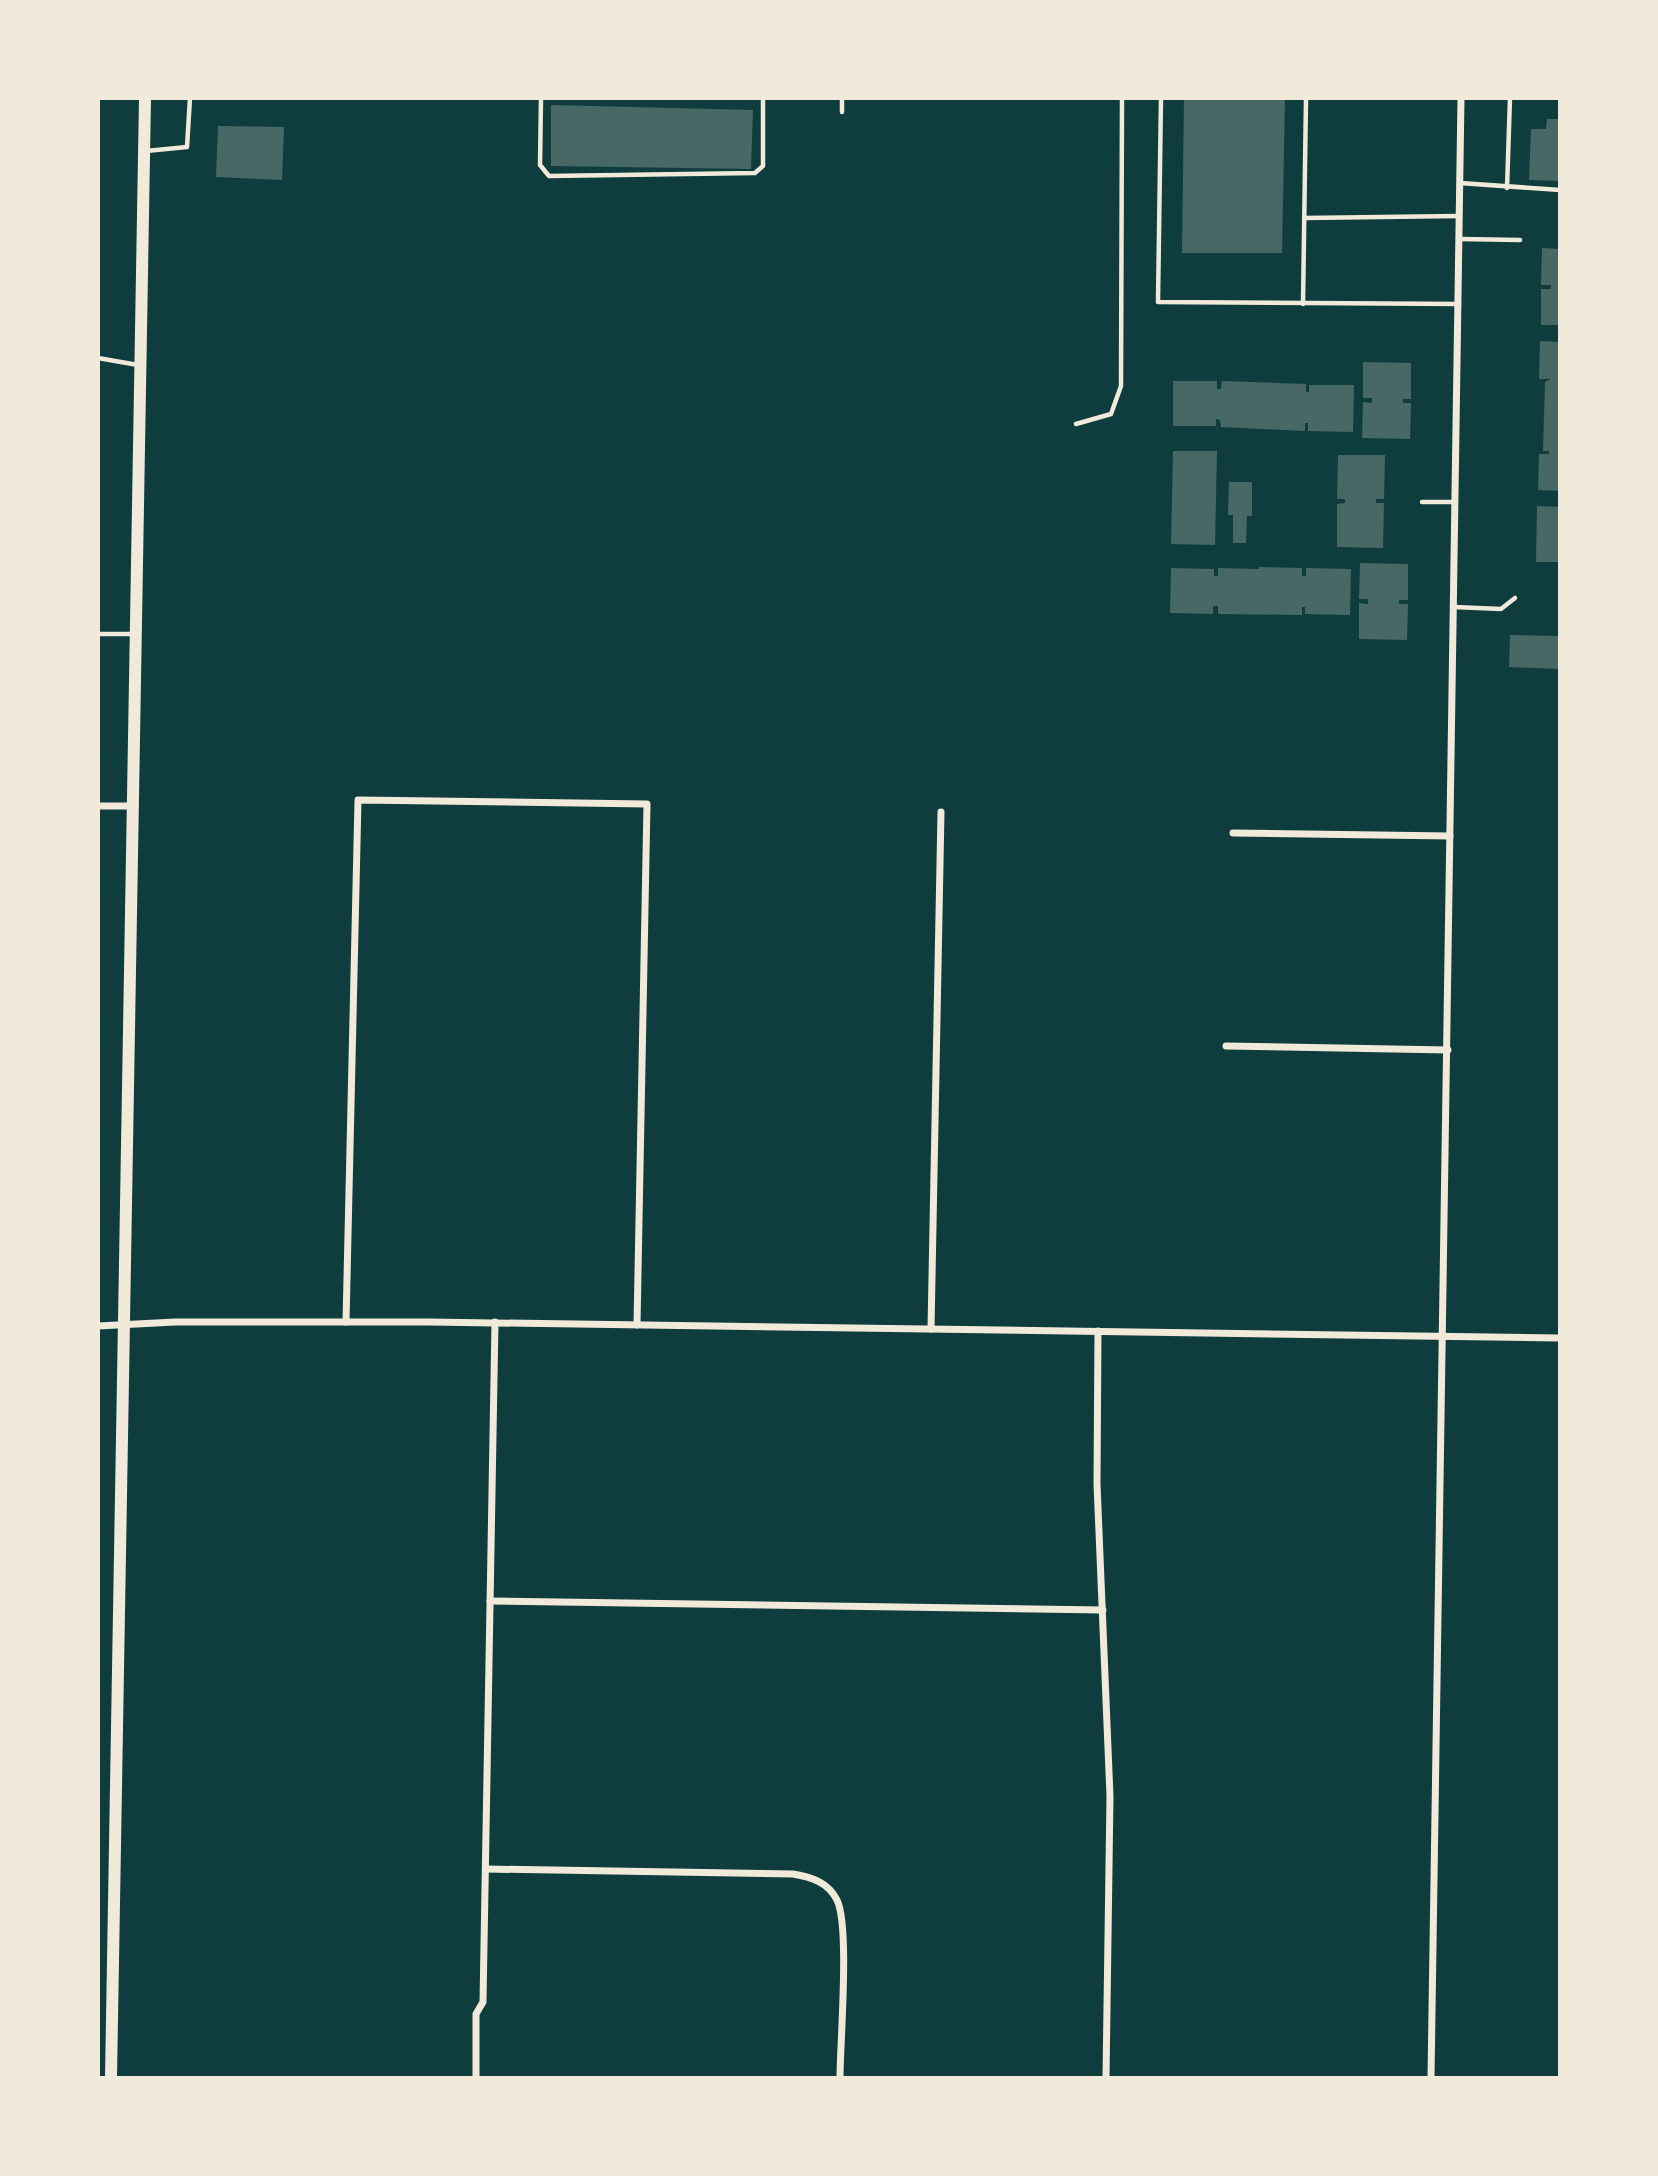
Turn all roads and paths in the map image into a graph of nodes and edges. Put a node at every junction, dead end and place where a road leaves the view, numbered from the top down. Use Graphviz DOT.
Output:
graph roads {
  1 [pos="145,98"];
  2 [pos="190,98"];
  3 [pos="541,98"];
  4 [pos="763,98"];
  5 [pos="842,98"];
  6 [pos="1122,98"];
  7 [pos="1161,98"];
  8 [pos="1306,98"];
  9 [pos="1461,98"];
  10 [pos="1510,98"];
  11 [pos="842,112"];
  12 [pos="144,151"];
  13 [pos="1460,183"];
  14 [pos="1507,188"];
  15 [pos="1560,190"];
  16 [pos="1460,216"];
  17 [pos="1304,218"];
  18 [pos="1459,239"];
  19 [pos="1520,240"];
  20 [pos="1303,304"];
  21 [pos="1459,304"];
  22 [pos="98,358"];
  23 [pos="141,365"];
  24 [pos="1076,425"];
  25 [pos="1422,502"];
  26 [pos="1455,502"];
  27 [pos="1515,598"];
  28 [pos="1454,607"];
  29 [pos="98,634"];
  30 [pos="137,635"];
  31 [pos="98,806"];
  32 [pos="135,806"];
  33 [pos="941,812"];
  34 [pos="1233,833"];
  35 [pos="1450,836"];
  36 [pos="1226,1046"];
  37 [pos="1448,1050"];
  38 [pos="346,1322"];
  39 [pos="495,1322"];
  40 [pos="124,1325"];
  41 [pos="637,1325"];
  42 [pos="98,1326"];
  43 [pos="931,1329"];
  44 [pos="1098,1331"];
  45 [pos="1442,1336"];
  46 [pos="1560,1338"];
  47 [pos="490,1601"];
  48 [pos="1103,1610"];
  49 [pos="486,1869"];
  50 [pos="111,2078"];
  51 [pos="476,2078"];
  52 [pos="840,2078"];
  53 [pos="1106,2078"];
  54 [pos="1430,2078"];
  1 -- 12 [label="street"];
  2 -- 12 [label="lane"];
  3 -- 4 [label="lane"];
  5 -- 11 [label="lane"];
  6 -- 24 [label="lane"];
  7 -- 20 [label="lane"];
  8 -- 17 [label="lane"];
  9 -- 13 [label="street"];
  10 -- 14 [label="lane"];
  12 -- 23 [label="street"];
  13 -- 14 [label="lane"];
  13 -- 16 [label="street"];
  14 -- 15 [label="lane"];
  16 -- 17 [label="lane"];
  16 -- 18 [label="street"];
  17 -- 20 [label="lane"];
  18 -- 19 [label="lane"];
  18 -- 21 [label="street"];
  20 -- 21 [label="lane"];
  21 -- 26 [label="street"];
  22 -- 23 [label="lane"];
  23 -- 30 [label="street"];
  25 -- 26 [label="lane"];
  26 -- 28 [label="street"];
  27 -- 28 [label="lane"];
  28 -- 35 [label="street"];
  29 -- 30 [label="lane"];
  30 -- 32 [label="street"];
  31 -- 32 [label="street"];
  32 -- 40 [label="street"];
  33 -- 43 [label="street"];
  34 -- 35 [label="street"];
  35 -- 37 [label="street"];
  36 -- 37 [label="street"];
  37 -- 45 [label="street"];
  38 -- 39 [label="street"];
  38 -- 40 [label="street"];
  38 -- 41 [label="street"];
  39 -- 41 [label="street"];
  39 -- 47 [label="street"];
  40 -- 42 [label="street"];
  40 -- 50 [label="street"];
  41 -- 43 [label="street"];
  43 -- 44 [label="street"];
  44 -- 45 [label="street"];
  44 -- 48 [label="street"];
  45 -- 46 [label="street"];
  45 -- 54 [label="street"];
  47 -- 48 [label="street"];
  47 -- 49 [label="street"];
  48 -- 53 [label="street"];
  49 -- 51 [label="street"];
  49 -- 52 [label="street"];
}
